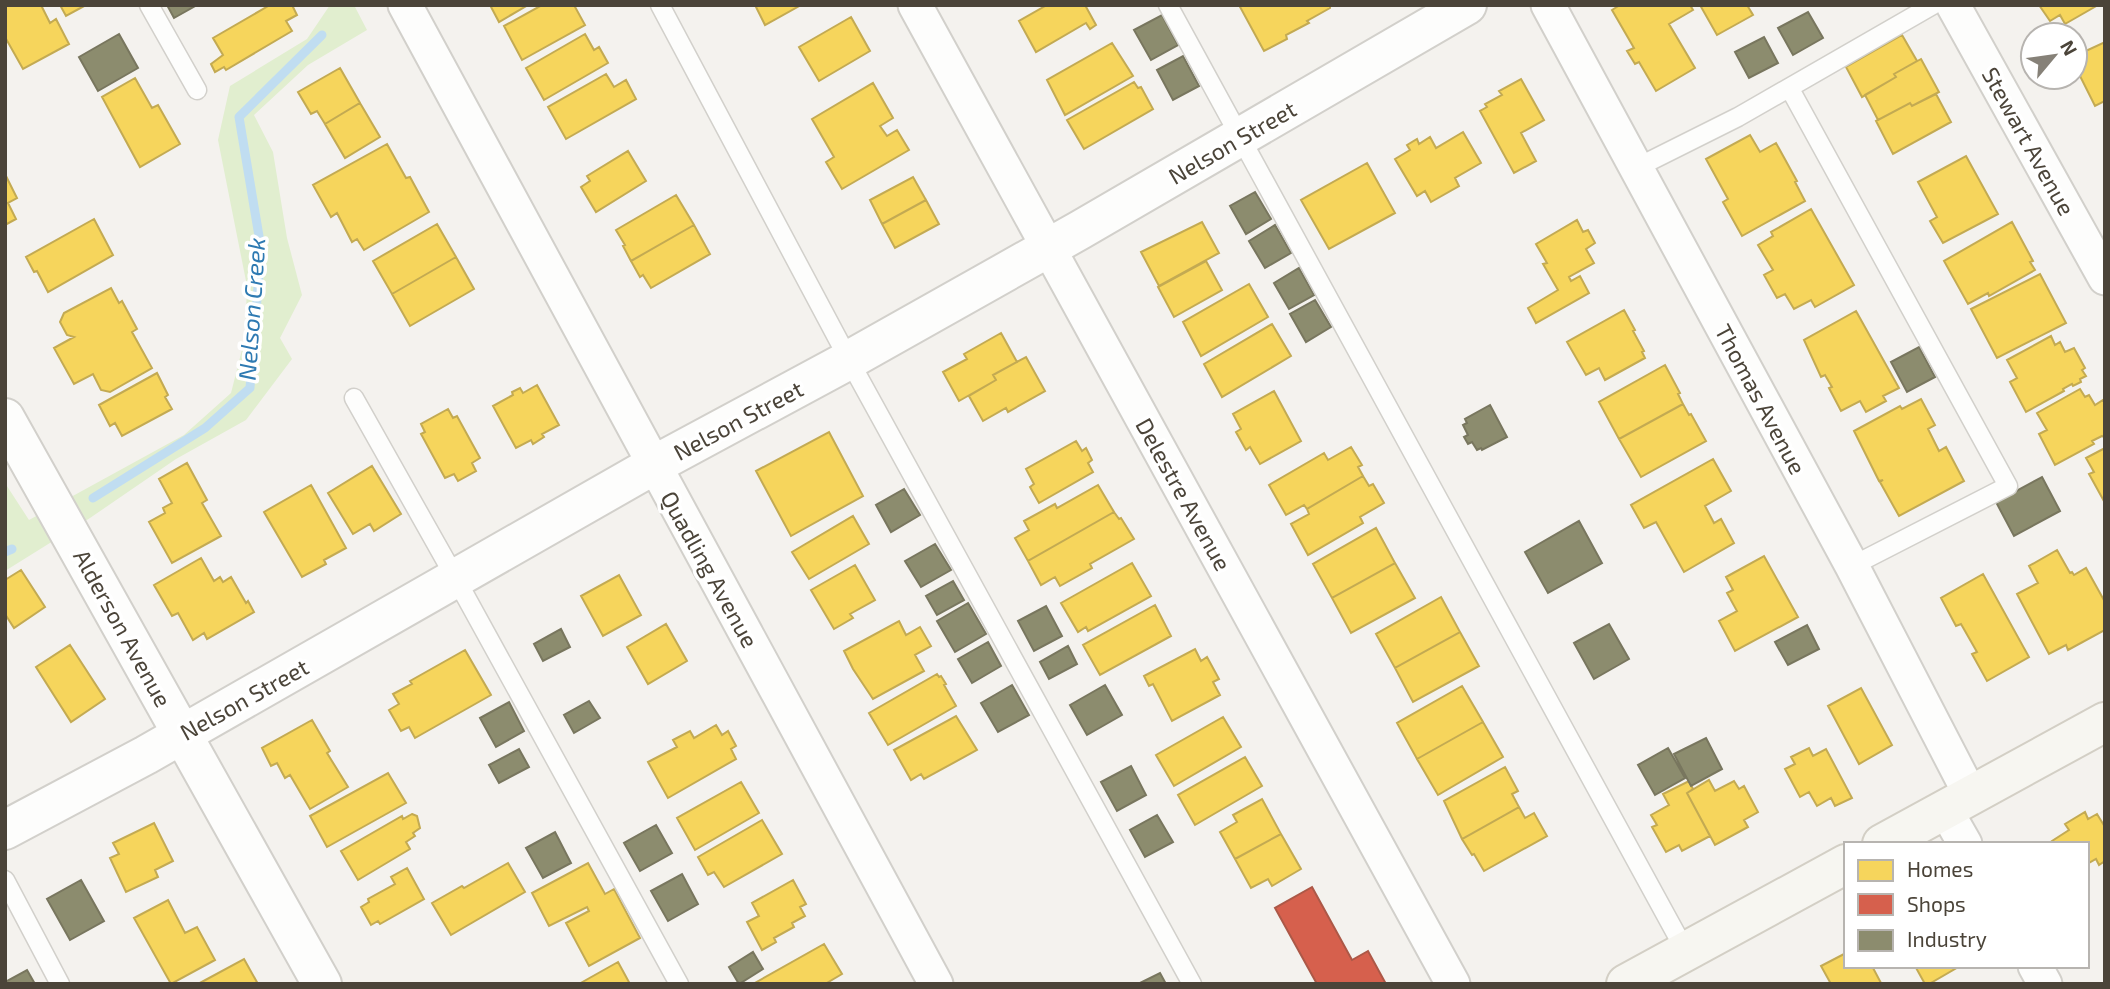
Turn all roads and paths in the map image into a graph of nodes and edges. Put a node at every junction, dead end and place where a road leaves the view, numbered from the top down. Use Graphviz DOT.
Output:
graph roads {
  1 [pos="149,5"];
  2 [pos="405,5"];
  3 [pos="660,5"];
  4 [pos="915,5"];
  5 [pos="1168,5"];
  6 [pos="1548,5"];
  7 [pos="1933,5"];
  8 [pos="1953,5"];
  9 [pos="1449,10"];
  10 [pos="1790,89"];
  11 [pos="197,90"];
  12 [pos="1240,138"];
  13 [pos="1636,167"];
  14 [pos="1048,247"];
  15 [pos="2105,278"];
  16 [pos="849,360"];
  17 [pos="354,398"];
  18 [pos="5,418"];
  19 [pos="654,465"];
  20 [pos="1852,566"];
  21 [pos="456,579"];
  22 [pos="2105,722"];
  23 [pos="182,733"];
  24 [pos="1958,802"];
  25 [pos="5,830"];
  26 [pos="1886,842"];
  27 [pos="1965,842"];
  28 [pos="1844,865"];
  29 [pos="5,880"];
  30 [pos="1686,952"];
  31 [pos="2036,968"];
  32 [pos="1639,981"];
  33 [pos="61,984"];
  34 [pos="322,984"];
  35 [pos="680,984"];
  36 [pos="936,984"];
  37 [pos="1192,984"];
  38 [pos="1453,984"];
  39 [pos="2045,984"];
  1 -- 11 [label="lane"];
  2 -- 19 [label="street, Quadling Avenue"];
  3 -- 16 [label="lane"];
  4 -- 14 [label="street, Delestre Avenue"];
  5 -- 12 [label="lane"];
  6 -- 13 [label="street, Thomas Avenue"];
  7 -- 10 [label="lane"];
  8 -- 15 [label="street, Stewart Avenue"];
  9 -- 12 [label="street, Nelson Street"];
  10 -- 13 [label="lane"];
  10 -- 20 [label="lane"];
  12 -- 14 [label="street, Nelson Street"];
  12 -- 30 [label="lane"];
  13 -- 20 [label="street, Thomas Avenue"];
  14 -- 16 [label="street, Nelson Street"];
  14 -- 38 [label="street, Delestre Avenue"];
  16 -- 19 [label="street, Nelson Street"];
  16 -- 37 [label="lane"];
  17 -- 21 [label="lane"];
  18 -- 23 [label="street, Alderson Avenue"];
  19 -- 21 [label="street, Nelson Street"];
  19 -- 36 [label="street, Quadling Avenue"];
  20 -- 24 [label="street, Thomas Avenue"];
  21 -- 23 [label="street, Nelson Street"];
  21 -- 35 [label="lane"];
  22 -- 24 [label="main road"];
  23 -- 25 [label="street, Nelson Street"];
  23 -- 34 [label="street, Alderson Avenue"];
  24 -- 26 [label="main road"];
  24 -- 27 [label="street, Thomas Avenue"];
  28 -- 30 [label="main road"];
  29 -- 33 [label="lane"];
  30 -- 32 [label="main road"];
  31 -- 39 [label="street"];
}
